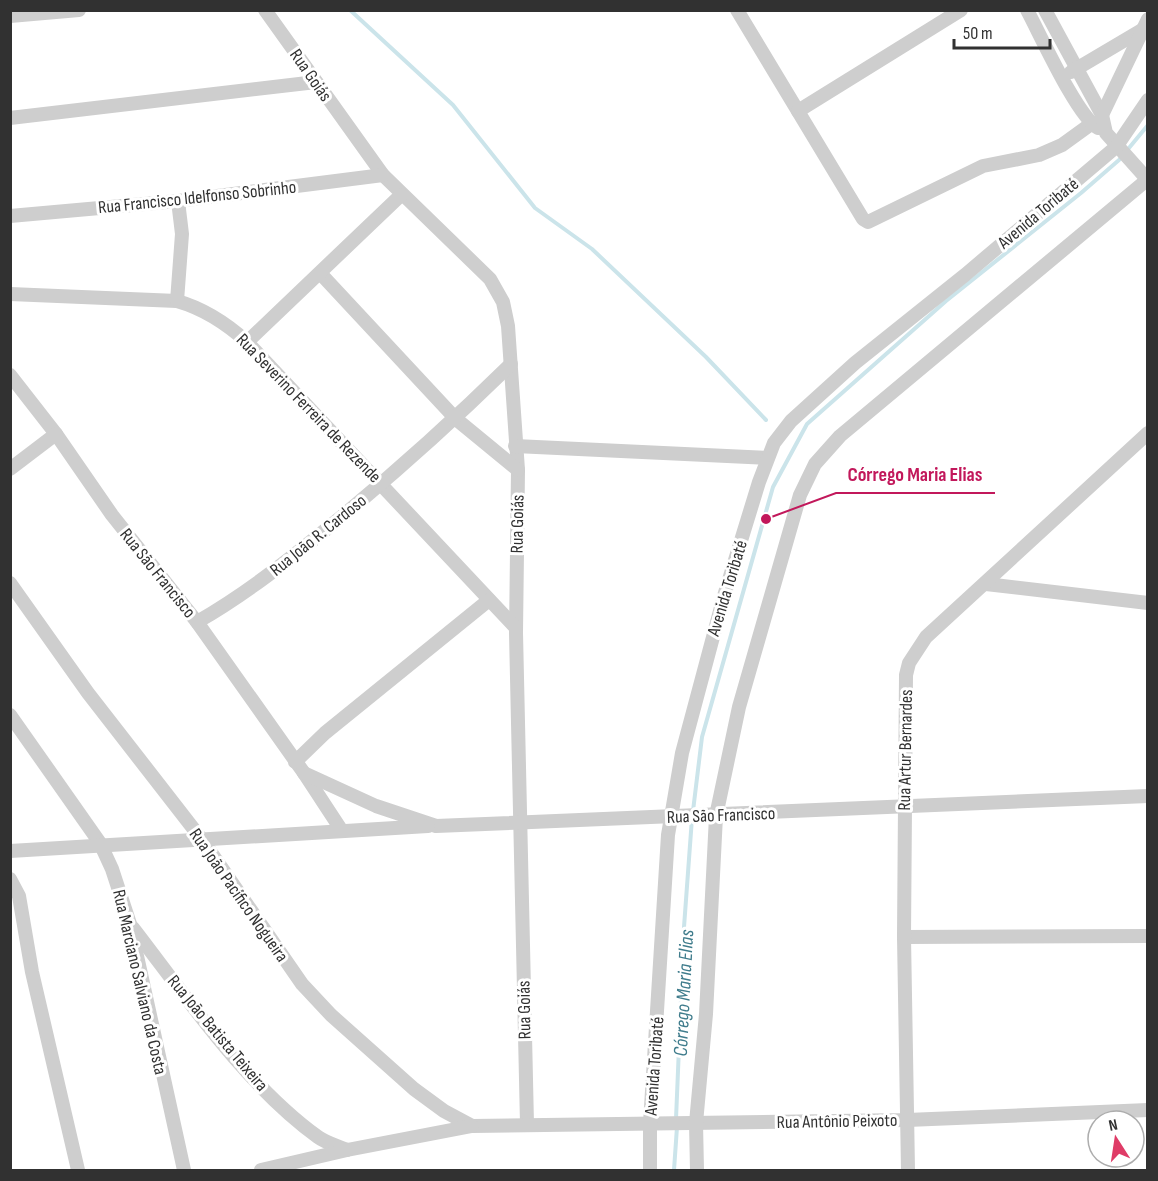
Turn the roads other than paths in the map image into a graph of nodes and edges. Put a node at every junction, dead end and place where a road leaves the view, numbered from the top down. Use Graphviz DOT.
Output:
graph roads {
  1 [pos="79,10"];
  2 [pos="265,10"];
  3 [pos="737,10"];
  4 [pos="961,10"];
  5 [pos="1027,10"];
  6 [pos="1046,10"];
  7 [pos="10,16"];
  8 [pos="1144,24"];
  9 [pos="1077,68"];
  10 [pos="1063,76"];
  11 [pos="316,82"];
  12 [pos="1148,100"];
  13 [pos="798,111"];
  14 [pos="1102,115"];
  15 [pos="10,118"];
  16 [pos="1091,124"];
  17 [pos="1106,133"];
  18 [pos="1119,150"];
  19 [pos="383,175"];
  20 [pos="1145,177"];
  21 [pos="401,195"];
  22 [pos="178,201"];
  23 [pos="10,216"];
  24 [pos="320,273"];
  25 [pos="10,294"];
  26 [pos="177,301"];
  27 [pos="247,342"];
  28 [pos="511,364"];
  29 [pos="10,375"];
  30 [pos="456,418"];
  31 [pos="1148,433"];
  32 [pos="56,434"];
  33 [pos="515,446"];
  34 [pos="767,458"];
  35 [pos="10,469"];
  36 [pos="518,470"];
  37 [pos="382,484"];
  38 [pos="10,583"];
  39 [pos="986,584"];
  40 [pos="489,600"];
  41 [pos="1148,603"];
  42 [pos="197,622"];
  43 [pos="516,628"];
  44 [pos="10,716"];
  45 [pos="295,762"];
  46 [pos="304,773"];
  47 [pos="1148,796"];
  48 [pos="904,806"];
  49 [pos="711,816"];
  50 [pos="675,817"];
  51 [pos="521,823"];
  52 [pos="436,826"];
  53 [pos="342,831"];
  54 [pos="203,841"];
  55 [pos="100,843"];
  56 [pos="10,851"];
  57 [pos="10,879"];
  58 [pos="130,924"];
  59 [pos="1148,936"];
  60 [pos="904,937"];
  61 [pos="1148,1110"];
  62 [pos="907,1120"];
  63 [pos="654,1123"];
  64 [pos="692,1123"];
  65 [pos="526,1124"];
  66 [pos="472,1126"];
  67 [pos="347,1150"];
  68 [pos="292,1167"];
  69 [pos="78,1170"];
  70 [pos="184,1170"];
  71 [pos="261,1170"];
  72 [pos="650,1170"];
  73 [pos="697,1170"];
  74 [pos="908,1170"];
  1 -- 7 [label="street"];
  2 -- 11 [label="street, Rua Goiás"];
  3 -- 13 [label="street"];
  4 -- 13 [label="street"];
  5 -- 10 [label="street"];
  6 -- 9 [label="street"];
  8 -- 9 [label="street"];
  8 -- 14 [label="street"];
  9 -- 10 [label="street"];
  9 -- 14 [label="street"];
  10 -- 16 [label="street"];
  11 -- 15 [label="street"];
  11 -- 19 [label="street, Rua Goiás"];
  12 -- 18 [label="street, Avenida Toribaté"];
  13 -- 16 [label="street"];
  14 -- 17 [label="street"];
  16 -- 17 [label="street"];
  17 -- 18 [label="street"];
  18 -- 20 [label="street"];
  18 -- 34 [label="street, Avenida Toribaté"];
  19 -- 21 [label="street, Rua Goiás"];
  19 -- 22 [label="street, Rua Francisco Idelfonso Sobrinho"];
  20 -- 49 [label="street"];
  21 -- 24 [label="street"];
  21 -- 28 [label="street, Rua Goiás"];
  22 -- 23 [label="street, Rua Francisco Idelfonso Sobrinho"];
  22 -- 26 [label="street"];
  24 -- 27 [label="street"];
  24 -- 30 [label="street"];
  25 -- 26 [label="street, Rua Severino Ferreira de Rezende"];
  26 -- 27 [label="street, Rua Severino Ferreira de Rezende"];
  27 -- 37 [label="street, Rua Severino Ferreira de Rezende"];
  28 -- 30 [label="street, Rua João R. Cardoso"];
  28 -- 33 [label="street, Rua Goiás"];
  29 -- 32 [label="street, Rua São Francisco"];
  30 -- 36 [label="street"];
  30 -- 37 [label="street, Rua João R. Cardoso"];
  31 -- 39 [label="street, Rua Artur Bernardes"];
  32 -- 35 [label="street"];
  32 -- 42 [label="street, Rua São Francisco"];
  33 -- 34 [label="street"];
  33 -- 36 [label="street, Rua Goiás"];
  34 -- 50 [label="street, Avenida Toribaté"];
  36 -- 43 [label="street, Rua Goiás"];
  37 -- 40 [label="street, Rua Severino Ferreira de Rezende"];
  37 -- 42 [label="street, Rua João R. Cardoso"];
  38 -- 54 [label="street, Rua João Pacífico Nogueira"];
  39 -- 41 [label="street"];
  39 -- 48 [label="street, Rua Artur Bernardes"];
  40 -- 43 [label="street, Rua Severino Ferreira de Rezende"];
  40 -- 45 [label="street"];
  42 -- 45 [label="street, Rua São Francisco"];
  43 -- 51 [label="street, Rua Goiás"];
  44 -- 55 [label="street, Rua Marciano Salviano da Costa"];
  45 -- 46 [label="street, Rua São Francisco"];
  46 -- 52 [label="street, Rua São Francisco"];
  46 -- 53 [label="street, Rua São Francisco"];
  47 -- 48 [label="street, Rua São Francisco"];
  48 -- 49 [label="street, Rua São Francisco"];
  48 -- 60 [label="street, Rua Artur Bernardes"];
  49 -- 50 [label="street, Rua São Francisco"];
  49 -- 64 [label="street"];
  50 -- 51 [label="street, Rua São Francisco"];
  50 -- 63 [label="street, Avenida Toribaté"];
  51 -- 52 [label="street, Rua São Francisco"];
  51 -- 65 [label="street, Rua Goiás"];
  52 -- 53 [label="street"];
  53 -- 54 [label="street"];
  54 -- 55 [label="street"];
  54 -- 66 [label="street, Rua João Pacífico Nogueira"];
  55 -- 56 [label="street"];
  55 -- 58 [label="street, Rua Marciano Salviano da Costa"];
  57 -- 69 [label="street"];
  58 -- 67 [label="street, Rua João Batista Teixeira"];
  58 -- 70 [label="street, Rua Marciano Salviano da Costa"];
  59 -- 60 [label="street"];
  60 -- 62 [label="street, Rua Artur Bernardes"];
  61 -- 62 [label="street, Rua Antônio Peixoto"];
  62 -- 64 [label="street, Rua Antônio Peixoto"];
  62 -- 74 [label="street, Rua Artur Bernardes"];
  63 -- 64 [label="street, Rua Antônio Peixoto"];
  63 -- 65 [label="street, Rua Antônio Peixoto"];
  63 -- 72 [label="street, Avenida Toribaté"];
  64 -- 73 [label="street"];
  65 -- 66 [label="street"];
  66 -- 67 [label="street"];
  67 -- 68 [label="street"];
  68 -- 71 [label="street"];
}
